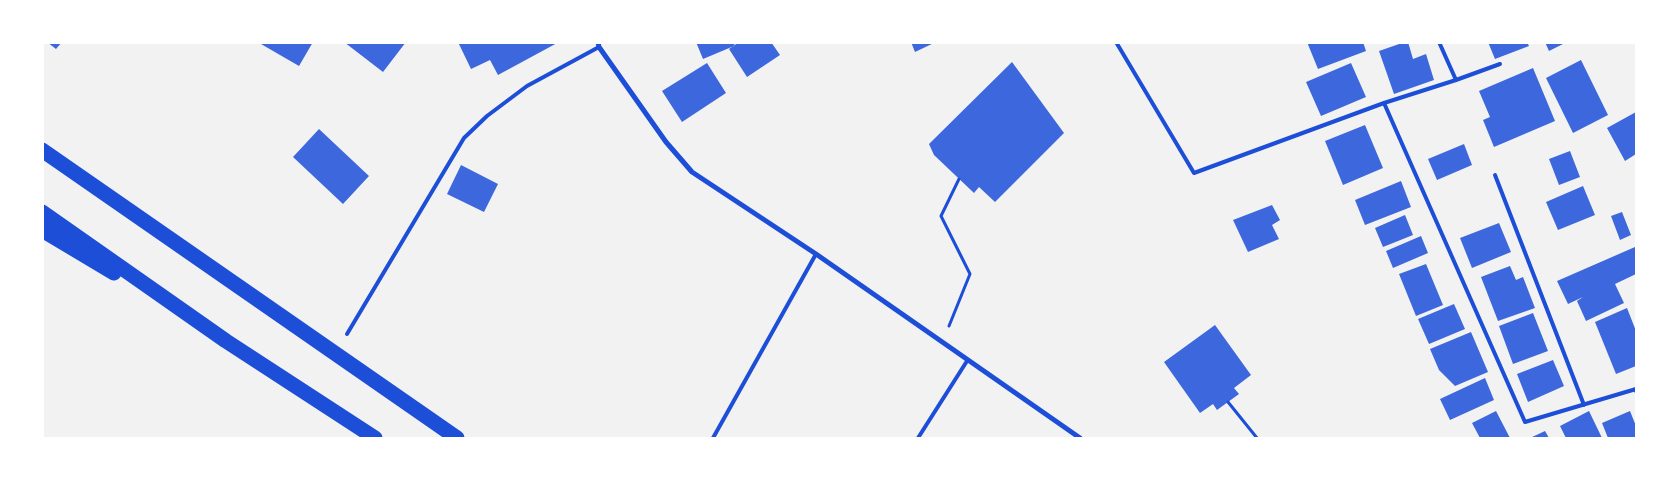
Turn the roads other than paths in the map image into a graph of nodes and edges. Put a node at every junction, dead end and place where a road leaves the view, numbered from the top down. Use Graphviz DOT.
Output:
graph roads {
  1 [pos="1116,42"];
  2 [pos="1439,42"];
  3 [pos="598,45"];
  4 [pos="1500,64"];
  5 [pos="1456,80"];
  6 [pos="1384,103"];
  7 [pos="42,150"];
  8 [pos="1495,174"];
  9 [pos="42,212"];
  10 [pos="42,230"];
  11 [pos="816,254"];
  12 [pos="347,334"];
  13 [pos="226,341"];
  14 [pos="968,361"];
  15 [pos="1636,391"];
  16 [pos="1584,404"];
  17 [pos="375,438"];
  18 [pos="457,438"];
  19 [pos="713,438"];
  20 [pos="918,438"];
  21 [pos="1080,438"];
  1 -- 6 [label="lane"];
  2 -- 5 [label="lane"];
  3 -- 11 [label="street"];
  3 -- 12 [label="lane"];
  4 -- 5 [label="lane"];
  5 -- 6 [label="lane"];
  6 -- 16 [label="lane"];
  7 -- 18 [label="highway"];
  8 -- 16 [label="lane"];
  9 -- 13 [label="highway"];
  10 -- 13 [label="highway"];
  11 -- 14 [label="street"];
  11 -- 19 [label="lane"];
  13 -- 17 [label="highway"];
  14 -- 20 [label="lane"];
  14 -- 21 [label="street"];
  15 -- 16 [label="lane"];
}
